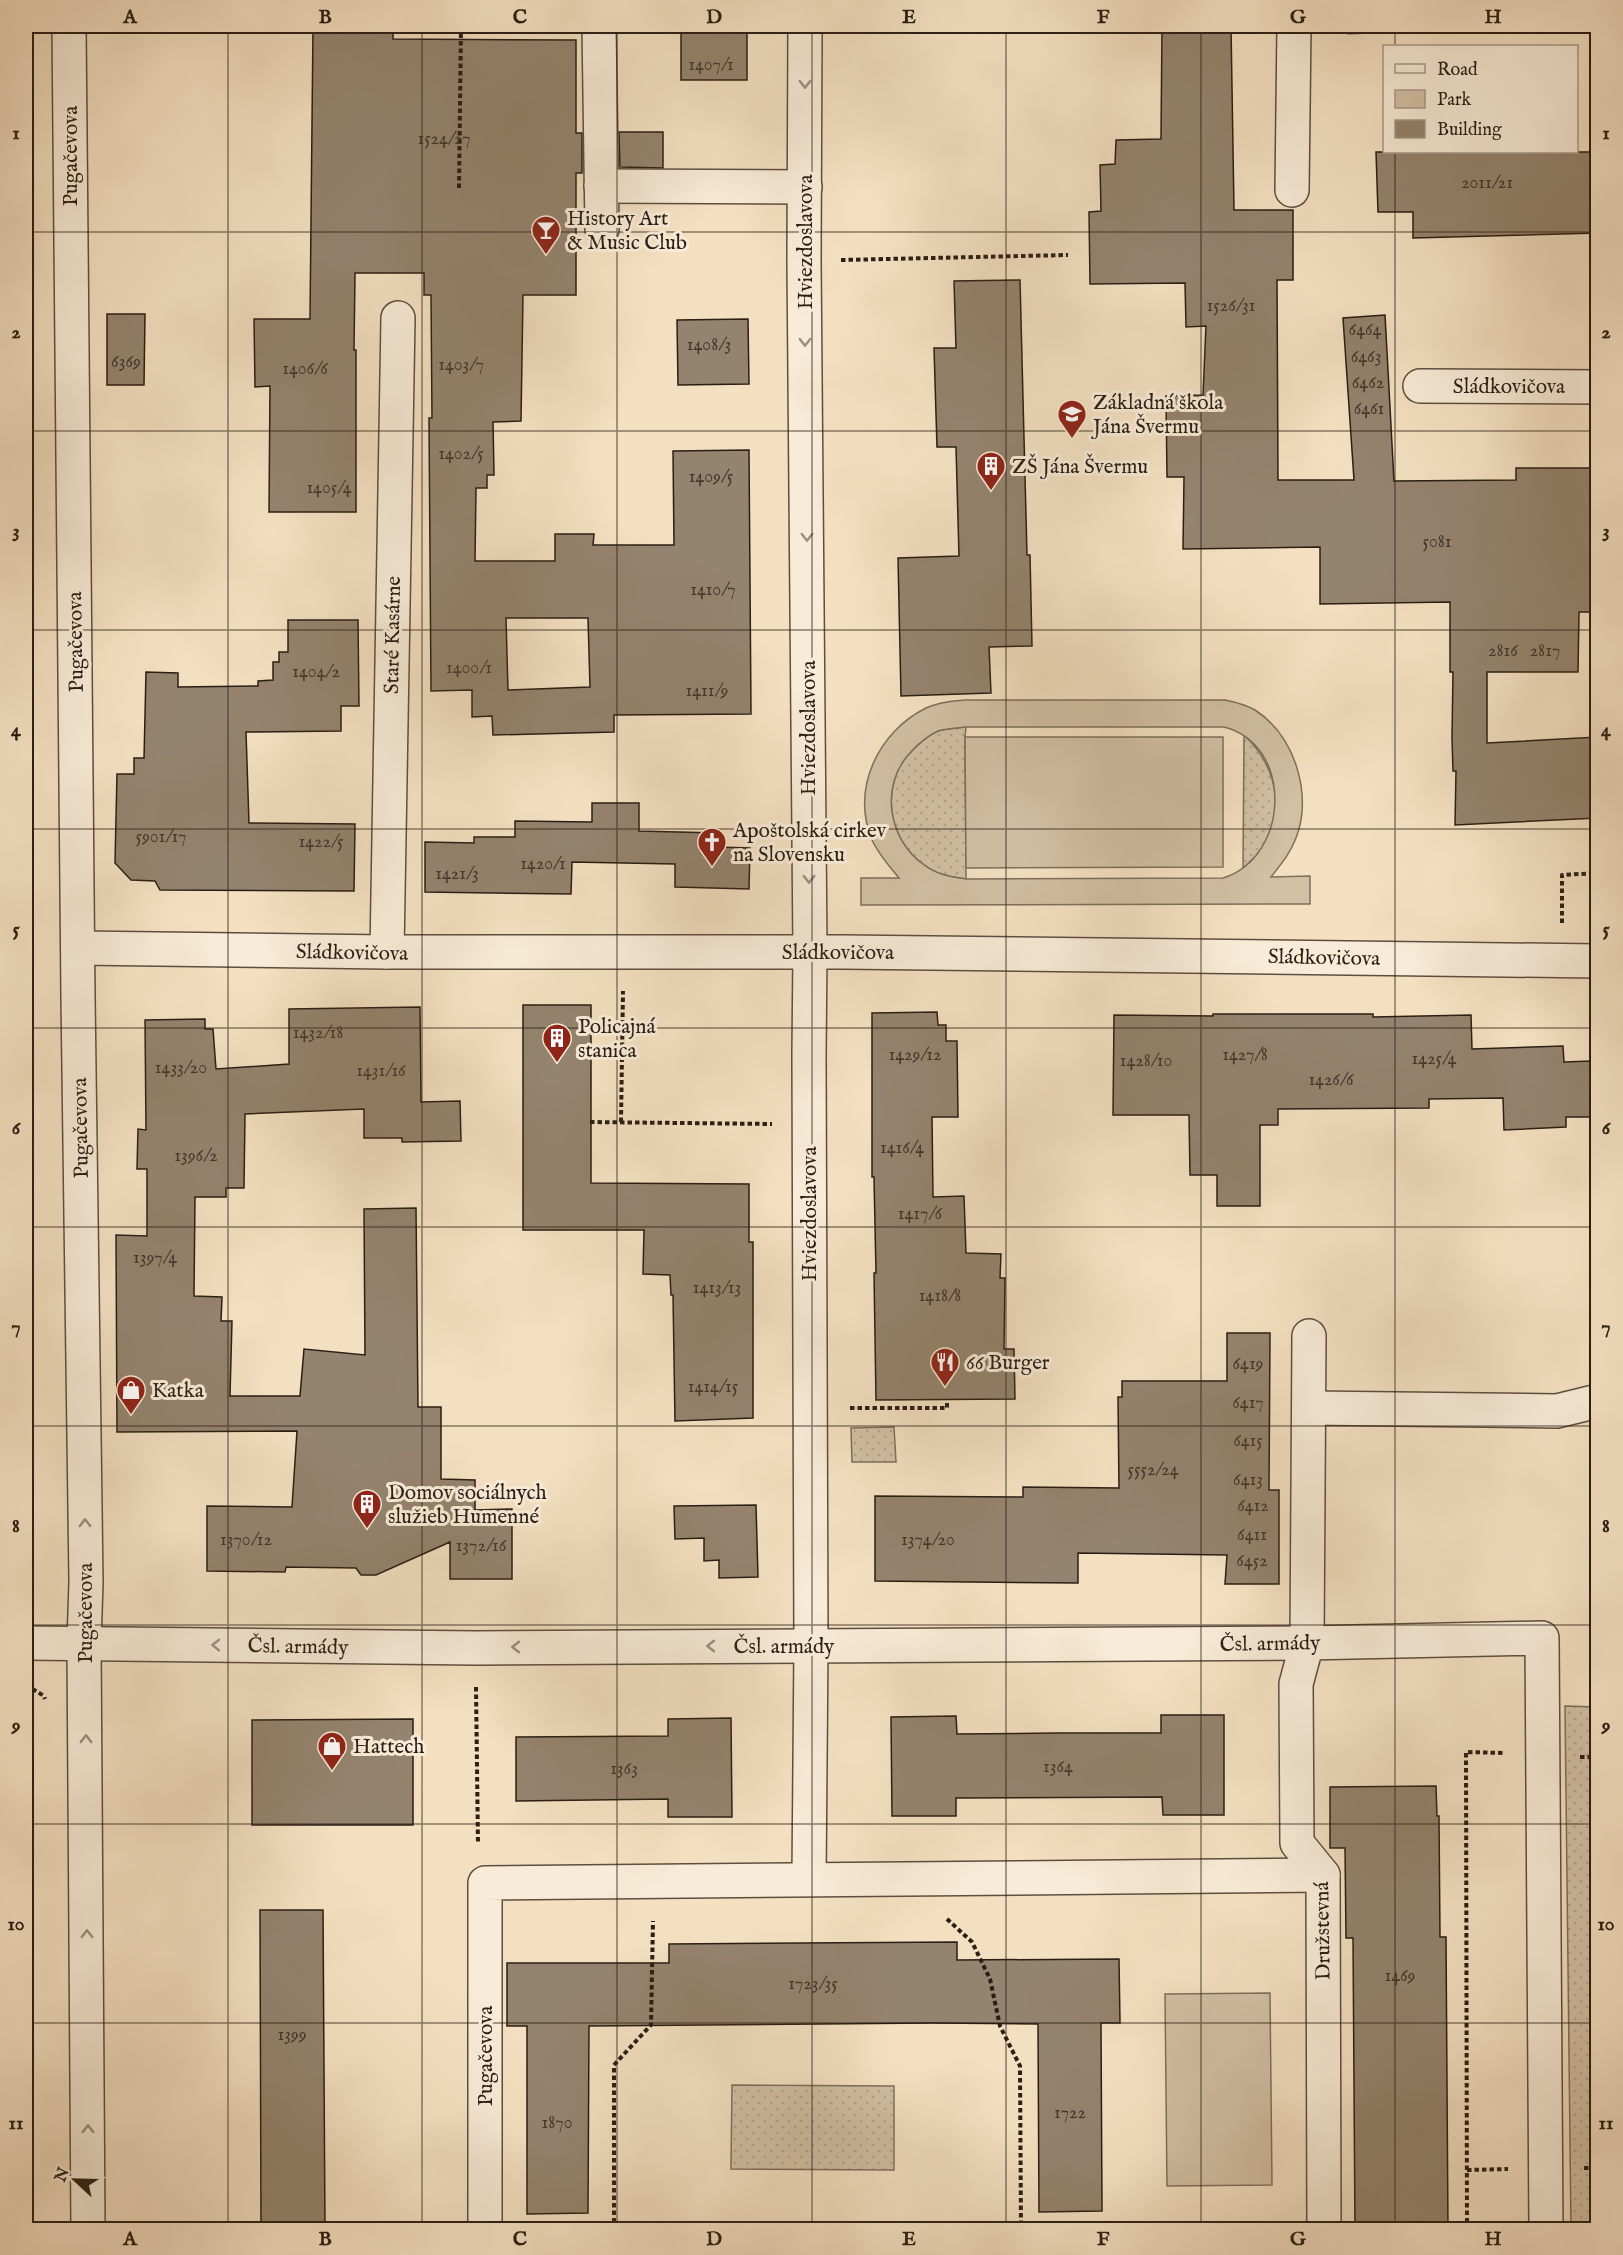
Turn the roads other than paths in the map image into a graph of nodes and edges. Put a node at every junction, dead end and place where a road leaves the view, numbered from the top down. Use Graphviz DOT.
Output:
graph roads {
  1 [pos="69,26"];
  2 [pos="599,26"];
  3 [pos="805,26"];
  4 [pos="1294,26"];
  5 [pos="601,186"];
  6 [pos="805,187"];
  7 [pos="1292,190"];
  8 [pos="602,229"];
  9 [pos="398,318"];
  10 [pos="1420,386"];
  11 [pos="1598,387"];
  12 [pos="78,948"];
  13 [pos="810,951"];
  14 [pos="387,952"];
  15 [pos="1598,961"];
  16 [pos="1310,1336"];
  17 [pos="1598,1401"];
  18 [pos="1310,1408"];
  19 [pos="26,1643"];
  20 [pos="84,1643"];
  21 [pos="1307,1643"];
  22 [pos="812,1646"];
  23 [pos="1323,1875"];
  24 [pos="810,1880"];
  25 [pos="88,2229"];
  26 [pos="485,2229"];
  27 [pos="1324,2229"];
  28 [pos="1546,2229"];
  1 -- 12 [label="street, Pugačevova"];
  2 -- 5 [label="street"];
  3 -- 6 [label="street, Hviezdoslavova, one-way"];
  4 -- 7 [label="street"];
  5 -- 6 [label="street"];
  5 -- 8 [label="street"];
  6 -- 13 [label="street, Hviezdoslavova, one-way"];
  9 -- 14 [label="street, Staré Kasárne"];
  10 -- 11 [label="street, Sládkovičova"];
  12 -- 14 [label="street, Sládkovičova"];
  20 -- 12 [label="street, Pugačevova, one-way"];
  13 -- 14 [label="street, Sládkovičova"];
  13 -- 15 [label="street, Sládkovičova"];
  13 -- 22 [label="street, Hviezdoslavova"];
  16 -- 18 [label="street, Družstevná"];
  17 -- 18 [label="street"];
  18 -- 21 [label="street, Družstevná"];
  19 -- 20 [label="street, Čsl. armády"];
  22 -- 20 [label="street, Čsl. armády, one-way"];
  25 -- 20 [label="street, Pugačevova, one-way"];
  21 -- 22 [label="street, Čsl. armády"];
  21 -- 23 [label="street, Družstevná"];
  21 -- 28 [label="street, Čsl. armády"];
  22 -- 24 [label="street, Hviezdoslavova"];
  23 -- 24 [label="street"];
  23 -- 27 [label="street, Družstevná"];
  24 -- 26 [label="street, Pugačevova"];
}
